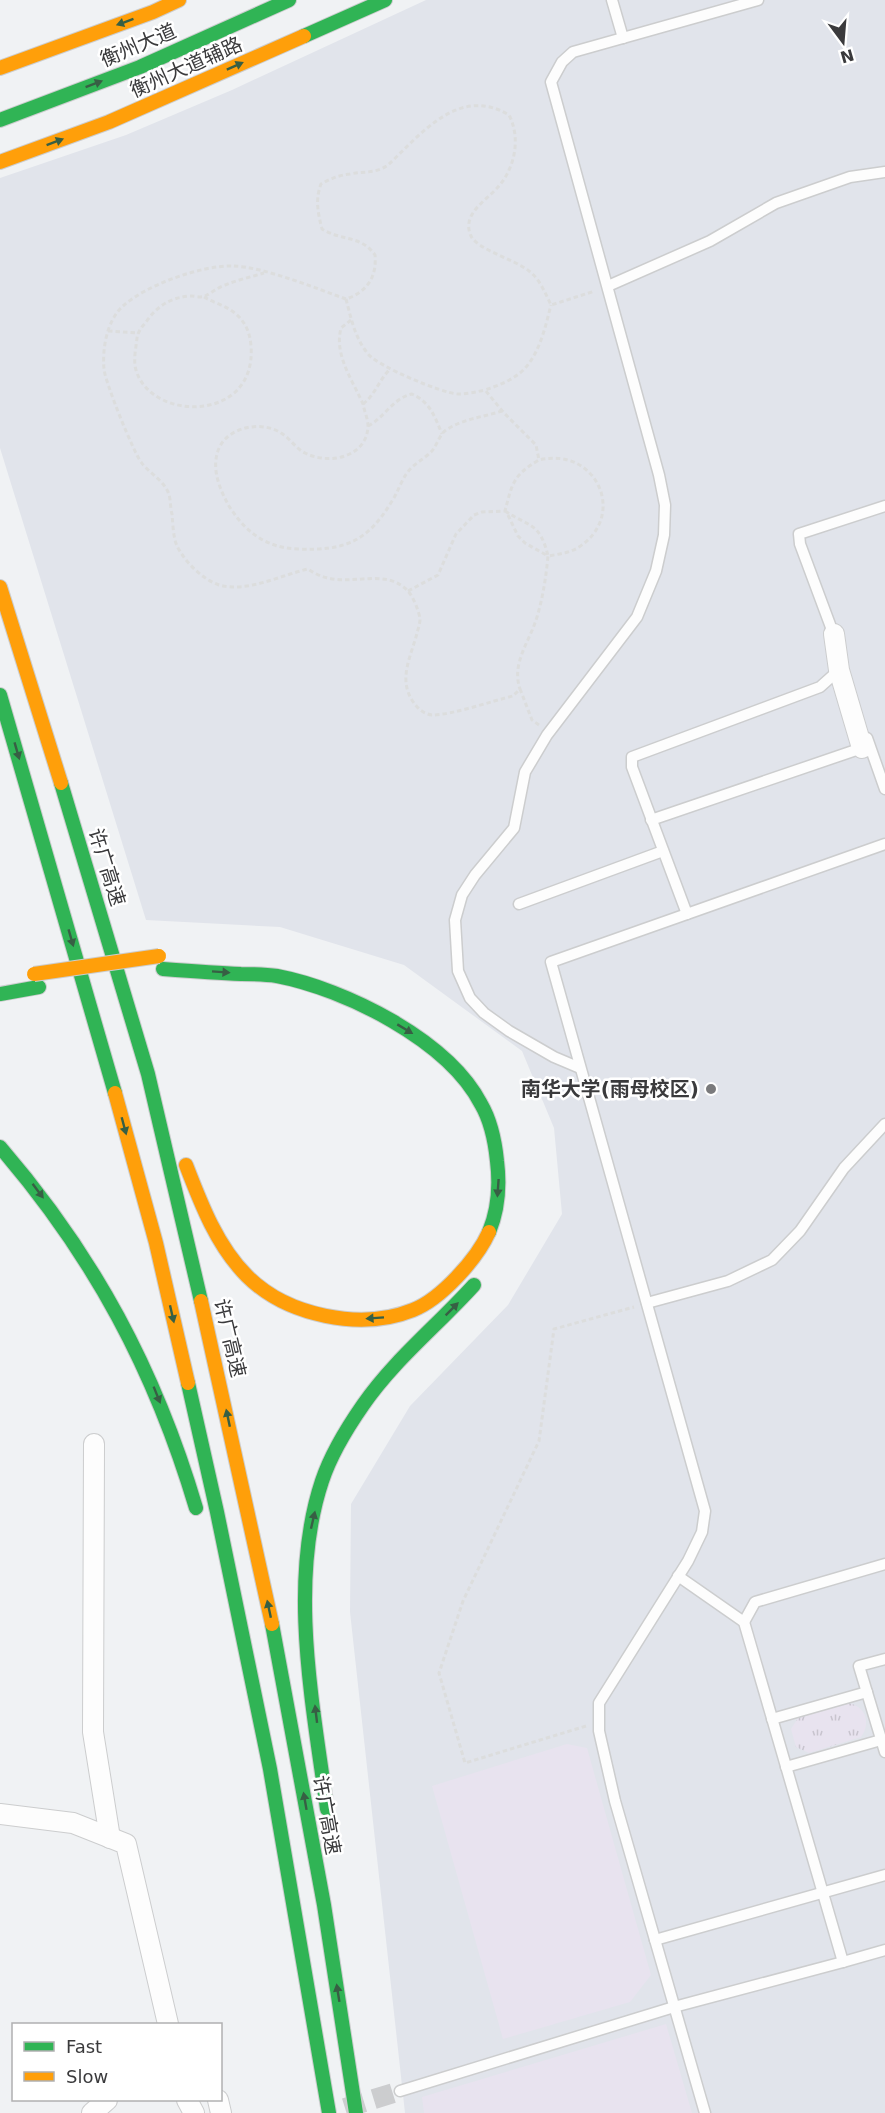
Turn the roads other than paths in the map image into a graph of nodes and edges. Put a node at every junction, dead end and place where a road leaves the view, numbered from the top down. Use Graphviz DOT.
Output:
graph roads {
  1 [pos="178,0"];
  2 [pos="289,0"];
  3 [pos="385,0"];
  4 [pos="612,0"];
  5 [pos="754,1"];
  6 [pos="623,38"];
  7 [pos="0,68"];
  8 [pos="0,120"];
  9 [pos="0,162"];
  10 [pos="885,172"];
  11 [pos="608,286"];
  12 [pos="885,506"];
  13 [pos="0,587"];
  14 [pos="10,619"];
  15 [pos="834,634"];
  16 [pos="839,670"];
  17 [pos="0,694"];
  18 [pos="861,748"];
  19 [pos="885,789"];
  20 [pos="651,820"];
  21 [pos="885,844"];
  22 [pos="663,851"];
  23 [pos="519,904"];
  24 [pos="687,914"];
  25 [pos="179,956"];
  26 [pos="267,961"];
  27 [pos="161,963"];
  28 [pos="0,994"];
  29 [pos="435,1033"];
  30 [pos="580,1068"];
  31 [pos="885,1124"];
  32 [pos="0,1147"];
  33 [pos="480,1278"];
  34 [pos="647,1303"];
  35 [pos="94,1444"];
  36 [pos="199,1518"];
  37 [pos="885,1564"];
  38 [pos="678,1576"];
  39 [pos="744,1622"];
  40 [pos="227,1629"];
  41 [pos="885,1659"];
  42 [pos="867,1692"];
  43 [pos="241,1696"];
  44 [pos="772,1719"];
  45 [pos="881,1740"];
  46 [pos="885,1752"];
  47 [pos="786,1767"];
  48 [pos="104,1800"];
  49 [pos="0,1814"];
  50 [pos="73,1823"];
  51 [pos="329,1828"];
  52 [pos="110,1838"];
  53 [pos="885,1875"];
  54 [pos="822,1893"];
  55 [pos="655,1940"];
  56 [pos="286,1944"];
  57 [pos="885,1950"];
  58 [pos="843,1962"];
  59 [pos="348,1967"];
  60 [pos="674,2007"];
  61 [pos="168,2023"];
  62 [pos="313,2023"];
  63 [pos="400,2091"];
  64 [pos="106,2101"];
  65 [pos="355,2110"];
  66 [pos="92,2113"];
  67 [pos="328,2113"];
  68 [pos="705,2113"];
  1 -- 7 [label="main road, 衡州大道, one-way"];
  8 -- 2 [label="main road, 衡州大道, one-way"];
  9 -- 3 [label="main road, 衡州大道辅路, one-way"];
  4 -- 6 [label="lane"];
  5 -- 6 [label="lane"];
  6 -- 11 [label="lane"];
  10 -- 11 [label="lane"];
  11 -- 30 [label="lane"];
  12 -- 15 [label="lane"];
  13 -- 14 [label="main road, 许广高速"];
  27 -- 14 [label="main road, one-way"];
  65 -- 14 [label="main road, 许广高速, one-way"];
  15 -- 16 [label="street"];
  15 -- 19 [label="lane"];
  16 -- 18 [label="street"];
  16 -- 20 [label="lane"];
  17 -- 62 [label="main road, one-way"];
  18 -- 20 [label="lane"];
  20 -- 22 [label="lane"];
  21 -- 24 [label="lane"];
  22 -- 23 [label="lane"];
  22 -- 24 [label="lane"];
  24 -- 30 [label="lane"];
  25 -- 27 [label="main road"];
  26 -- 29 [label="main road"];
  27 -- 28 [label="main road"];
  30 -- 34 [label="lane"];
  31 -- 34 [label="lane"];
  32 -- 36 [label="main road, one-way"];
  51 -- 33 [label="main road, one-way"];
  34 -- 38 [label="lane"];
  35 -- 48 [label="street"];
  37 -- 39 [label="lane"];
  38 -- 39 [label="lane"];
  38 -- 55 [label="lane"];
  39 -- 44 [label="lane"];
  40 -- 43 [label="main road"];
  41 -- 42 [label="lane"];
  42 -- 44 [label="lane"];
  42 -- 45 [label="lane"];
  44 -- 47 [label="lane"];
  45 -- 46 [label="lane"];
  45 -- 47 [label="lane"];
  47 -- 54 [label="lane"];
  48 -- 50 [label="street"];
  48 -- 52 [label="street"];
  49 -- 50 [label="street"];
  50 -- 52 [label="street"];
  52 -- 61 [label="street"];
  53 -- 54 [label="lane"];
  54 -- 55 [label="lane"];
  54 -- 58 [label="lane"];
  55 -- 60 [label="lane"];
  56 -- 62 [label="main road"];
  57 -- 58 [label="lane"];
  58 -- 60 [label="lane"];
  59 -- 65 [label="main road"];
  60 -- 63 [label="lane"];
  60 -- 68 [label="lane"];
  62 -- 67 [label="main road"];
  64 -- 66 [label="street"];
}
